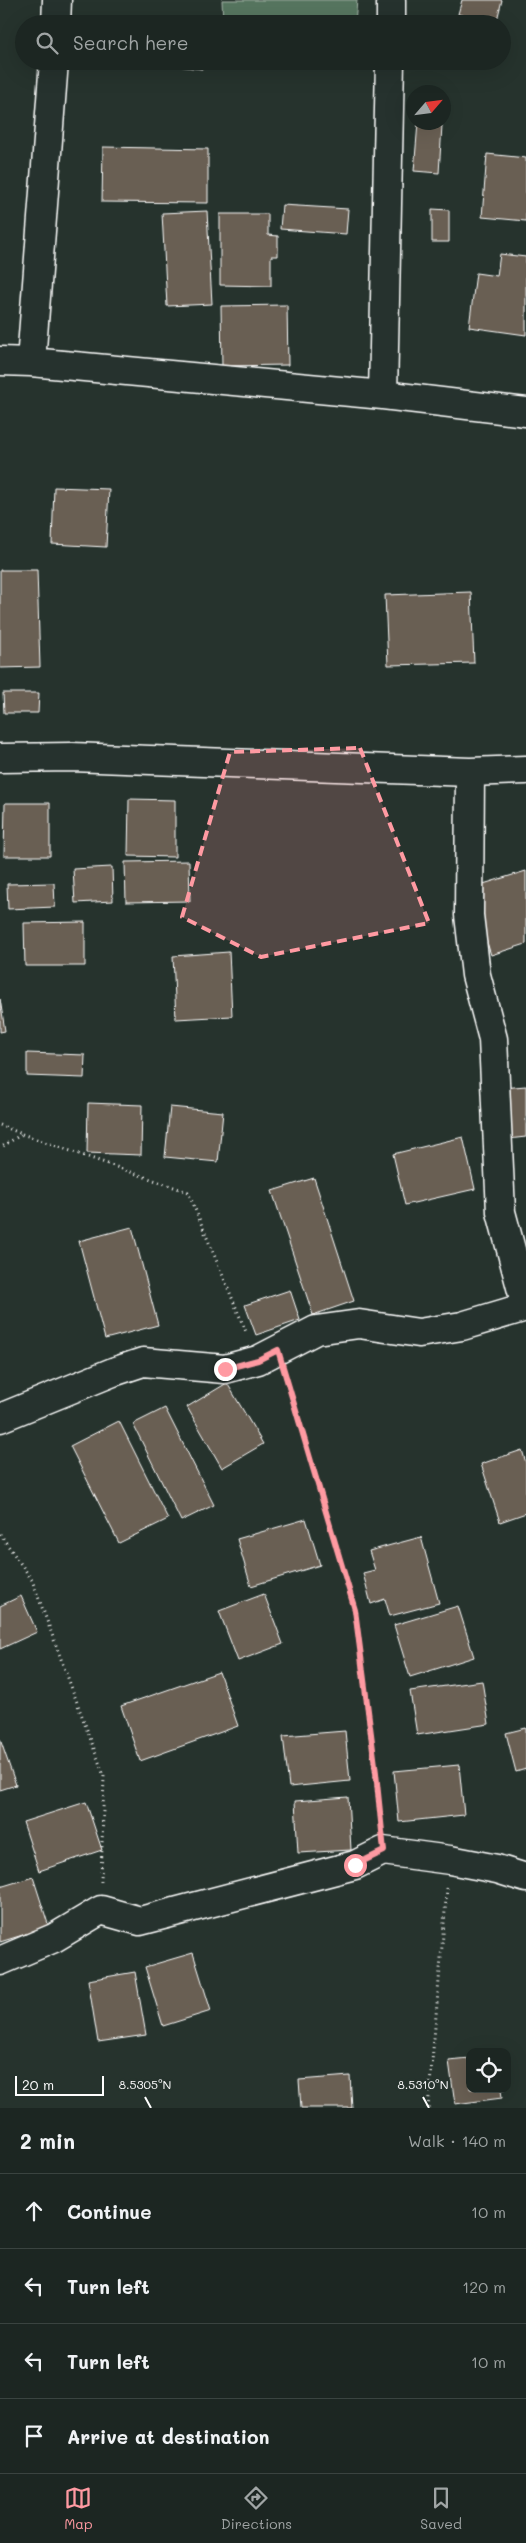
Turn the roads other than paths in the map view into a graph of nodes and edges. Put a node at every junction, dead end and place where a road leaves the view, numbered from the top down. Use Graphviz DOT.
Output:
graph roads {
  1 [pos="57,0"];
  2 [pos="391,0"];
  3 [pos="56,15"];
  4 [pos="391,15"];
  5 [pos="53,70"];
  6 [pos="390,70"];
  7 [pos="0,361"];
  8 [pos="31,362"];
  9 [pos="383,395"];
  10 [pos="526,412"];
  11 [pos="0,758"];
  12 [pos="526,770"];
  13 [pos="470,772"];
  14 [pos="526,1307"];
  15 [pos="0,1418"];
  16 [pos="526,1878"];
  17 [pos="0,1961"];
  1 -- 3 [label="street"];
  2 -- 4 [label="street"];
  5 -- 8 [label="street"];
  6 -- 9 [label="street"];
  7 -- 8 [label="street"];
  8 -- 9 [label="street"];
  9 -- 10 [label="street"];
  11 -- 13 [label="street"];
  12 -- 13 [label="street"];
  13 -- 14 [label="street"];
  14 -- 15 [label="street"];
  16 -- 17 [label="street"];
}
